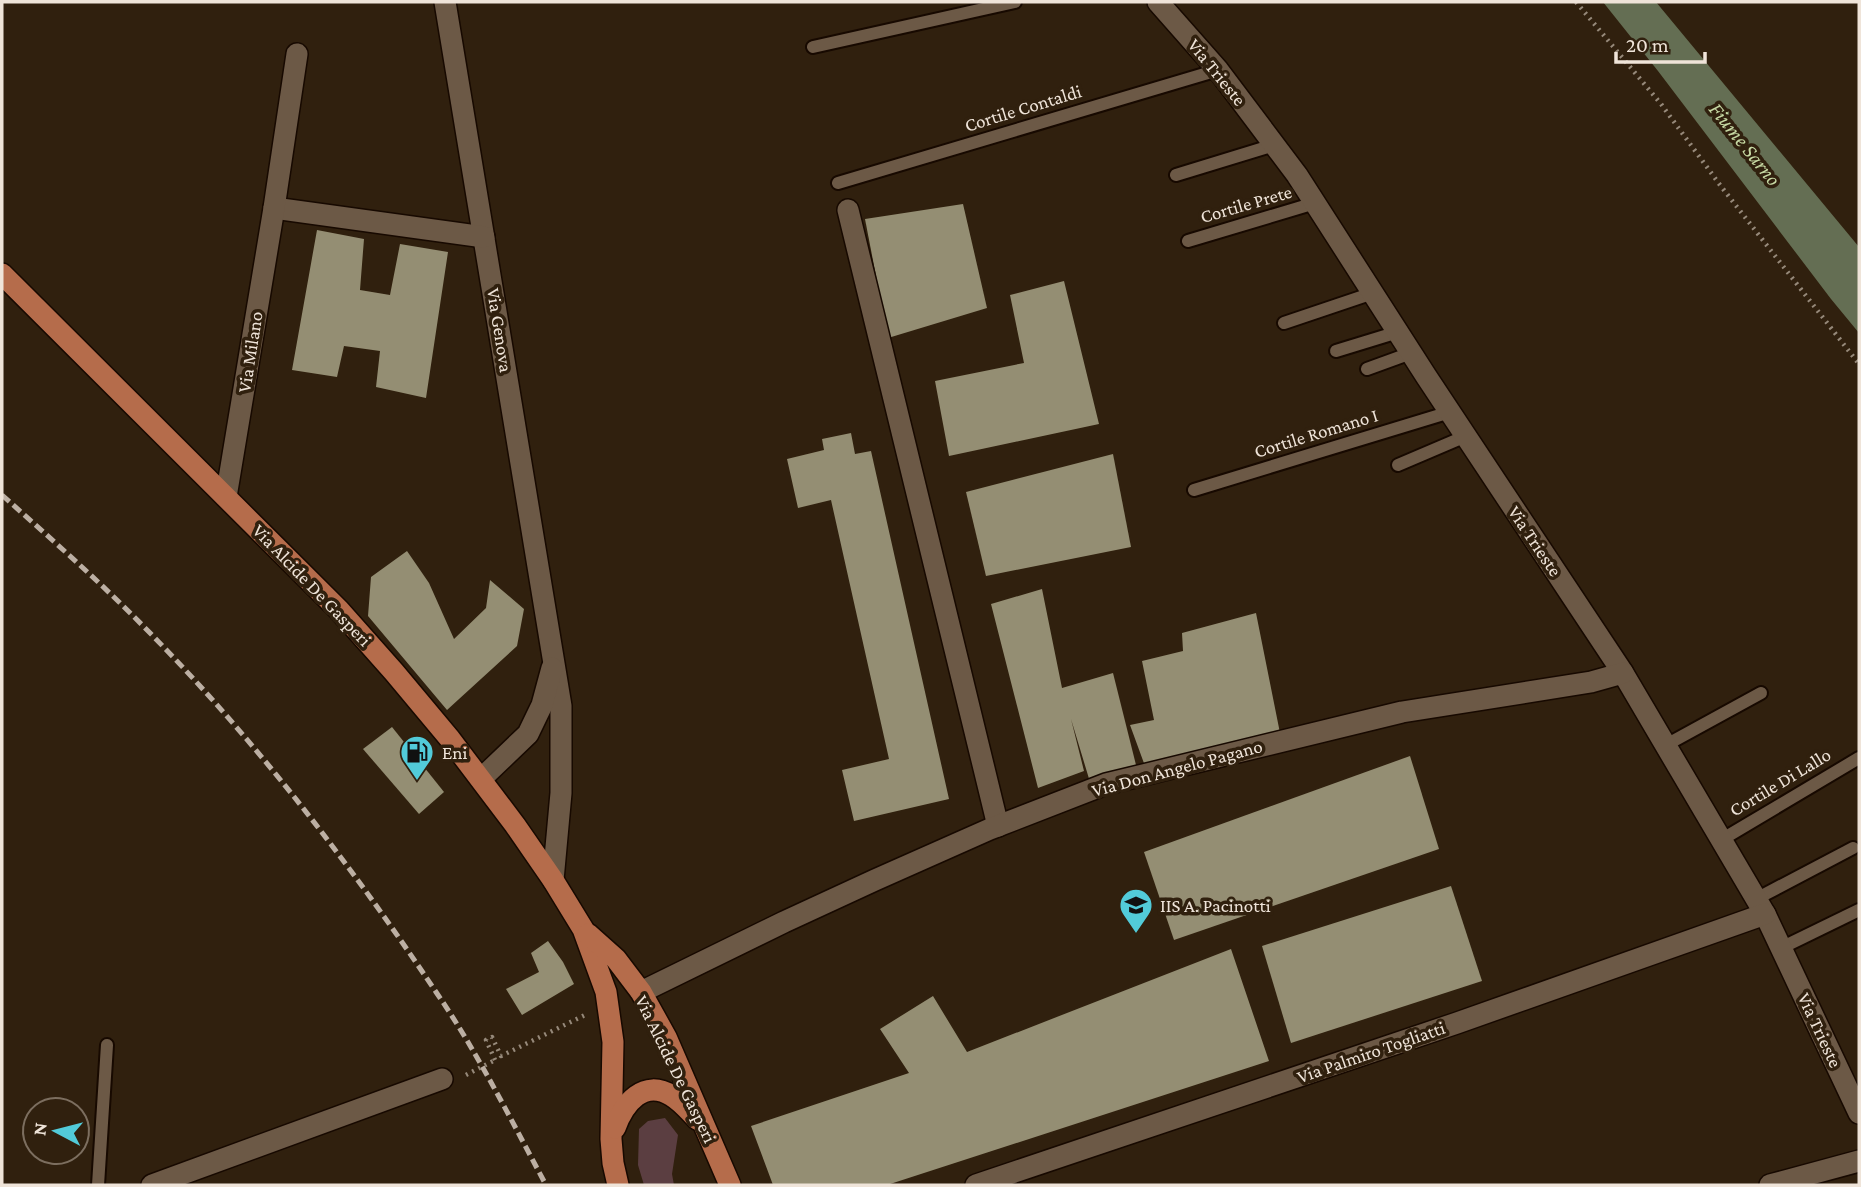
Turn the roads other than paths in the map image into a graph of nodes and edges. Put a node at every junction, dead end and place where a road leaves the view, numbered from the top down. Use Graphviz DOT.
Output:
graph roads {
  1 [pos="445,2"];
  2 [pos="1015,2"];
  3 [pos="1158,2"];
  4 [pos="813,47"];
  5 [pos="297,54"];
  6 [pos="1218,70"];
  7 [pos="1274,145"];
  8 [pos="1176,175"];
  9 [pos="838,183"];
  10 [pos="1315,203"];
  11 [pos="274,208"];
  12 [pos="848,210"];
  13 [pos="485,237"];
  14 [pos="1188,241"];
  15 [pos="2,274"];
  16 [pos="1373,293"];
  17 [pos="1284,323"];
  18 [pos="1398,332"];
  19 [pos="1336,351"];
  20 [pos="1411,353"];
  21 [pos="1367,369"];
  22 [pos="1450,412"];
  23 [pos="1466,436"];
  24 [pos="1398,465"];
  25 [pos="1194,491"];
  26 [pos="226,497"];
  27 [pos="555,659"];
  28 [pos="1623,673"];
  29 [pos="1761,693"];
  30 [pos="1666,745"];
  31 [pos="1859,758"];
  32 [pos="481,779"];
  33 [pos="998,826"];
  34 [pos="1721,840"];
  35 [pos="1853,848"];
  36 [pos="553,880"];
  37 [pos="1760,907"];
  38 [pos="1859,910"];
  39 [pos="583,929"];
  40 [pos="1781,948"];
  41 [pos="641,992"];
  42 [pos="107,1045"];
  43 [pos="442,1079"];
  44 [pos="1859,1113"];
  45 [pos="705,1126"];
  46 [pos="611,1139"];
  47 [pos="1859,1161"];
  48 [pos="98,1185"];
  49 [pos="152,1185"];
  50 [pos="618,1185"];
  51 [pos="730,1185"];
  52 [pos="976,1185"];
  53 [pos="1770,1185"];
  1 -- 13 [label="street, Via Genova"];
  2 -- 4 [label="lane"];
  3 -- 6 [label="street, Via Trieste"];
  5 -- 11 [label="street, Via Milano"];
  6 -- 7 [label="street, Via Trieste"];
  6 -- 9 [label="lane, Cortile Contaldi"];
  7 -- 8 [label="lane"];
  7 -- 10 [label="street, Via Trieste"];
  10 -- 14 [label="lane, Cortile Prete"];
  10 -- 16 [label="street, Via Trieste"];
  11 -- 13 [label="street"];
  11 -- 26 [label="street, Via Milano"];
  12 -- 33 [label="street"];
  13 -- 27 [label="street, Via Genova"];
  15 -- 26 [label="main road, Via Alcide De Gasperi"];
  16 -- 17 [label="lane"];
  16 -- 18 [label="street, Via Trieste"];
  18 -- 19 [label="lane"];
  18 -- 20 [label="street, Via Trieste"];
  20 -- 21 [label="lane"];
  20 -- 22 [label="street, Via Trieste"];
  22 -- 23 [label="street, Via Trieste"];
  22 -- 25 [label="lane, Cortile Romano I"];
  23 -- 24 [label="lane"];
  23 -- 28 [label="street, Via Trieste"];
  26 -- 32 [label="main road, Via Alcide De Gasperi"];
  27 -- 32 [label="street, Via Genova"];
  27 -- 36 [label="street, Via Genova"];
  28 -- 30 [label="street, Via Trieste"];
  28 -- 33 [label="street, Via Don Angelo Pagano"];
  29 -- 30 [label="lane"];
  30 -- 34 [label="street, Via Trieste"];
  31 -- 34 [label="lane, Cortile Di Lallo"];
  32 -- 36 [label="main road, Via Alcide De Gasperi"];
  33 -- 41 [label="street, Via Don Angelo Pagano"];
  34 -- 37 [label="street, Via Trieste"];
  35 -- 37 [label="lane"];
  36 -- 39 [label="main road, Via Alcide De Gasperi"];
  37 -- 40 [label="street, Via Trieste"];
  37 -- 52 [label="street, Via Palmiro Togliatti"];
  38 -- 40 [label="lane"];
  39 -- 41 [label="main road, Via Alcide De Gasperi"];
  39 -- 46 [label="main road, Via Alcide De Gasperi"];
  40 -- 44 [label="street, Via Trieste"];
  41 -- 45 [label="main road, Via Alcide De Gasperi"];
  42 -- 48 [label="lane"];
  43 -- 49 [label="street"];
  45 -- 46 [label="main road"];
  45 -- 51 [label="main road, Via Alcide De Gasperi"];
  46 -- 50 [label="main road, Via Alcide De Gasperi"];
  47 -- 53 [label="street"];
}
